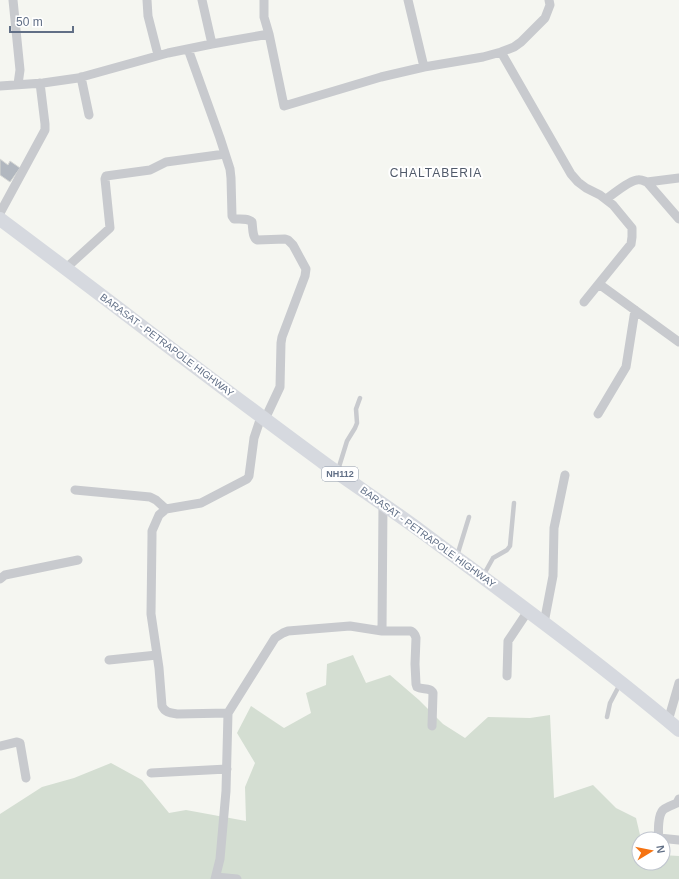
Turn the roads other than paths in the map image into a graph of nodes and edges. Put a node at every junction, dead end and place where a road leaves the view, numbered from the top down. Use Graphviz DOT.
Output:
graph roads {
  1 [pos="13,0"];
  2 [pos="146,0"];
  3 [pos="202,0"];
  4 [pos="264,0"];
  5 [pos="408,0"];
  6 [pos="549,0"];
  7 [pos="269,34"];
  8 [pos="212,44"];
  9 [pos="188,49"];
  10 [pos="502,52"];
  11 [pos="158,56"];
  12 [pos="424,67"];
  13 [pos="81,77"];
  14 [pos="40,83"];
  15 [pos="18,84"];
  16 [pos="0,86"];
  17 [pos="89,115"];
  18 [pos="225,154"];
  19 [pos="679,178"];
  20 [pos="647,182"];
  21 [pos="606,199"];
  22 [pos="0,213"];
  23 [pos="0,219"];
  24 [pos="679,219"];
  25 [pos="65,269"];
  26 [pos="599,284"];
  27 [pos="584,302"];
  28 [pos="635,310"];
  29 [pos="679,342"];
  30 [pos="360,398"];
  31 [pos="598,414"];
  32 [pos="263,418"];
  33 [pos="337,472"];
  34 [pos="565,475"];
  35 [pos="75,490"];
  36 [pos="514,503"];
  37 [pos="382,504"];
  38 [pos="166,509"];
  39 [pos="469,517"];
  40 [pos="456,558"];
  41 [pos="78,560"];
  42 [pos="483,577"];
  43 [pos="0,579"];
  44 [pos="528,611"];
  45 [pos="544,623"];
  46 [pos="382,631"];
  47 [pos="157,655"];
  48 [pos="109,660"];
  49 [pos="507,676"];
  50 [pos="621,682"];
  51 [pos="679,683"];
  52 [pos="228,713"];
  53 [pos="607,717"];
  54 [pos="668,721"];
  55 [pos="432,726"];
  56 [pos="679,730"];
  57 [pos="0,746"];
  58 [pos="227,769"];
  59 [pos="151,773"];
  60 [pos="26,778"];
  61 [pos="679,799"];
  62 [pos="679,840"];
  63 [pos="216,878"];
  64 [pos="237,879"];
  1 -- 15 [label="street"];
  2 -- 11 [label="street"];
  3 -- 8 [label="street"];
  4 -- 7 [label="street"];
  5 -- 12 [label="street"];
  6 -- 10 [label="street"];
  7 -- 8 [label="street"];
  7 -- 12 [label="street"];
  8 -- 9 [label="street"];
  9 -- 11 [label="street"];
  9 -- 18 [label="street"];
  10 -- 12 [label="street"];
  10 -- 21 [label="street"];
  11 -- 13 [label="street"];
  13 -- 14 [label="street"];
  13 -- 17 [label="street"];
  14 -- 15 [label="street"];
  14 -- 22 [label="street"];
  15 -- 16 [label="street"];
  18 -- 25 [label="street"];
  18 -- 32 [label="street"];
  19 -- 20 [label="street"];
  20 -- 21 [label="street"];
  20 -- 24 [label="street"];
  21 -- 26 [label="street"];
  23 -- 25 [label="highway, BARASAT - PETRAPOLE HIGHWAY / NH112"];
  25 -- 32 [label="highway, BARASAT - PETRAPOLE HIGHWAY / NH112"];
  26 -- 27 [label="street"];
  26 -- 28 [label="street"];
  28 -- 29 [label="street"];
  28 -- 31 [label="street"];
  30 -- 33 [label="lane"];
  32 -- 33 [label="highway, BARASAT - PETRAPOLE HIGHWAY / NH112"];
  32 -- 38 [label="street"];
  33 -- 37 [label="highway, BARASAT - PETRAPOLE HIGHWAY / NH112"];
  34 -- 45 [label="street"];
  35 -- 38 [label="street"];
  36 -- 42 [label="lane"];
  37 -- 40 [label="highway, BARASAT - PETRAPOLE HIGHWAY / NH112"];
  37 -- 46 [label="street"];
  38 -- 47 [label="street"];
  39 -- 40 [label="lane"];
  40 -- 42 [label="highway, BARASAT - PETRAPOLE HIGHWAY / NH112"];
  41 -- 43 [label="street"];
  42 -- 44 [label="highway, BARASAT - PETRAPOLE HIGHWAY / NH112"];
  44 -- 45 [label="highway, BARASAT - PETRAPOLE HIGHWAY / NH112"];
  44 -- 49 [label="street"];
  45 -- 50 [label="highway, BARASAT - PETRAPOLE HIGHWAY / NH112"];
  46 -- 52 [label="street"];
  46 -- 55 [label="street"];
  47 -- 48 [label="street"];
  47 -- 52 [label="street"];
  50 -- 53 [label="lane"];
  50 -- 54 [label="highway, BARASAT - PETRAPOLE HIGHWAY / NH112"];
  51 -- 54 [label="street"];
  52 -- 58 [label="street"];
  54 -- 56 [label="highway, BARASAT - PETRAPOLE HIGHWAY / NH112"];
  57 -- 60 [label="street"];
  58 -- 59 [label="street"];
  58 -- 63 [label="street"];
  61 -- 62 [label="street"];
  63 -- 64 [label="street"];
}
